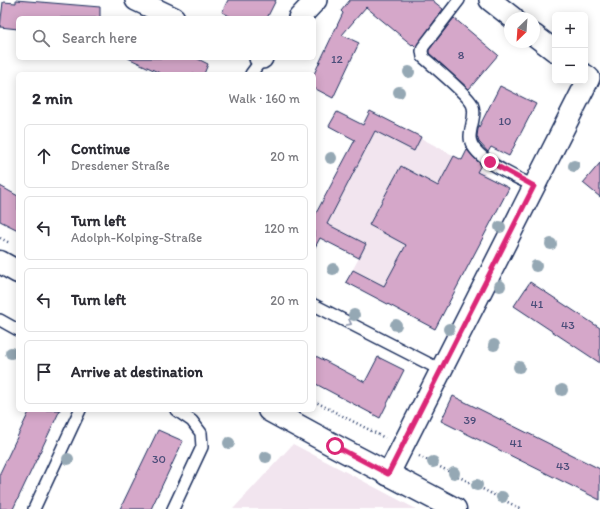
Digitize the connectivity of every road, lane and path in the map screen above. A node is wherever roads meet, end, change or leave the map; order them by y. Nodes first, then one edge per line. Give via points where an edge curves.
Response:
1 (136, 0) edge
2 (316, 0) edge
3 (459, 0) edge
4 (490, 0) edge
5 (505, 12) edge
6 (170, 16) edge
7 (301, 16) edge
8 (540, 40) edge
9 (552, 49) edge
10 (586, 84) edge
11 (534, 186) junction
12 (0, 262) edge
13 (16, 271) edge
14 (316, 306) edge
15 (0, 320) edge
16 (16, 329) edge
17 (441, 370) junction
18 (79, 412) edge
19 (179, 412) edge
20 (273, 412) edge
21 (388, 474) junction
22 (34, 509) edge
23 (173, 509) edge
24 (455, 509) edge

1 - 6 street
2 - 7 street
3 - 11 lane via 423,46 423,57 471,102 474,114 470,138 474,149 490,162
4 - 5 street
8 - 9 street
10 - 11 street
11 - 17 street
12 - 13 main road
14 -> 17 lane
15 - 16 lane
17 - 21 street
18 - 22 lane
19 - 23 lane via 192,421 201,433 202,447
20 - 21 main road
21 - 24 main road

